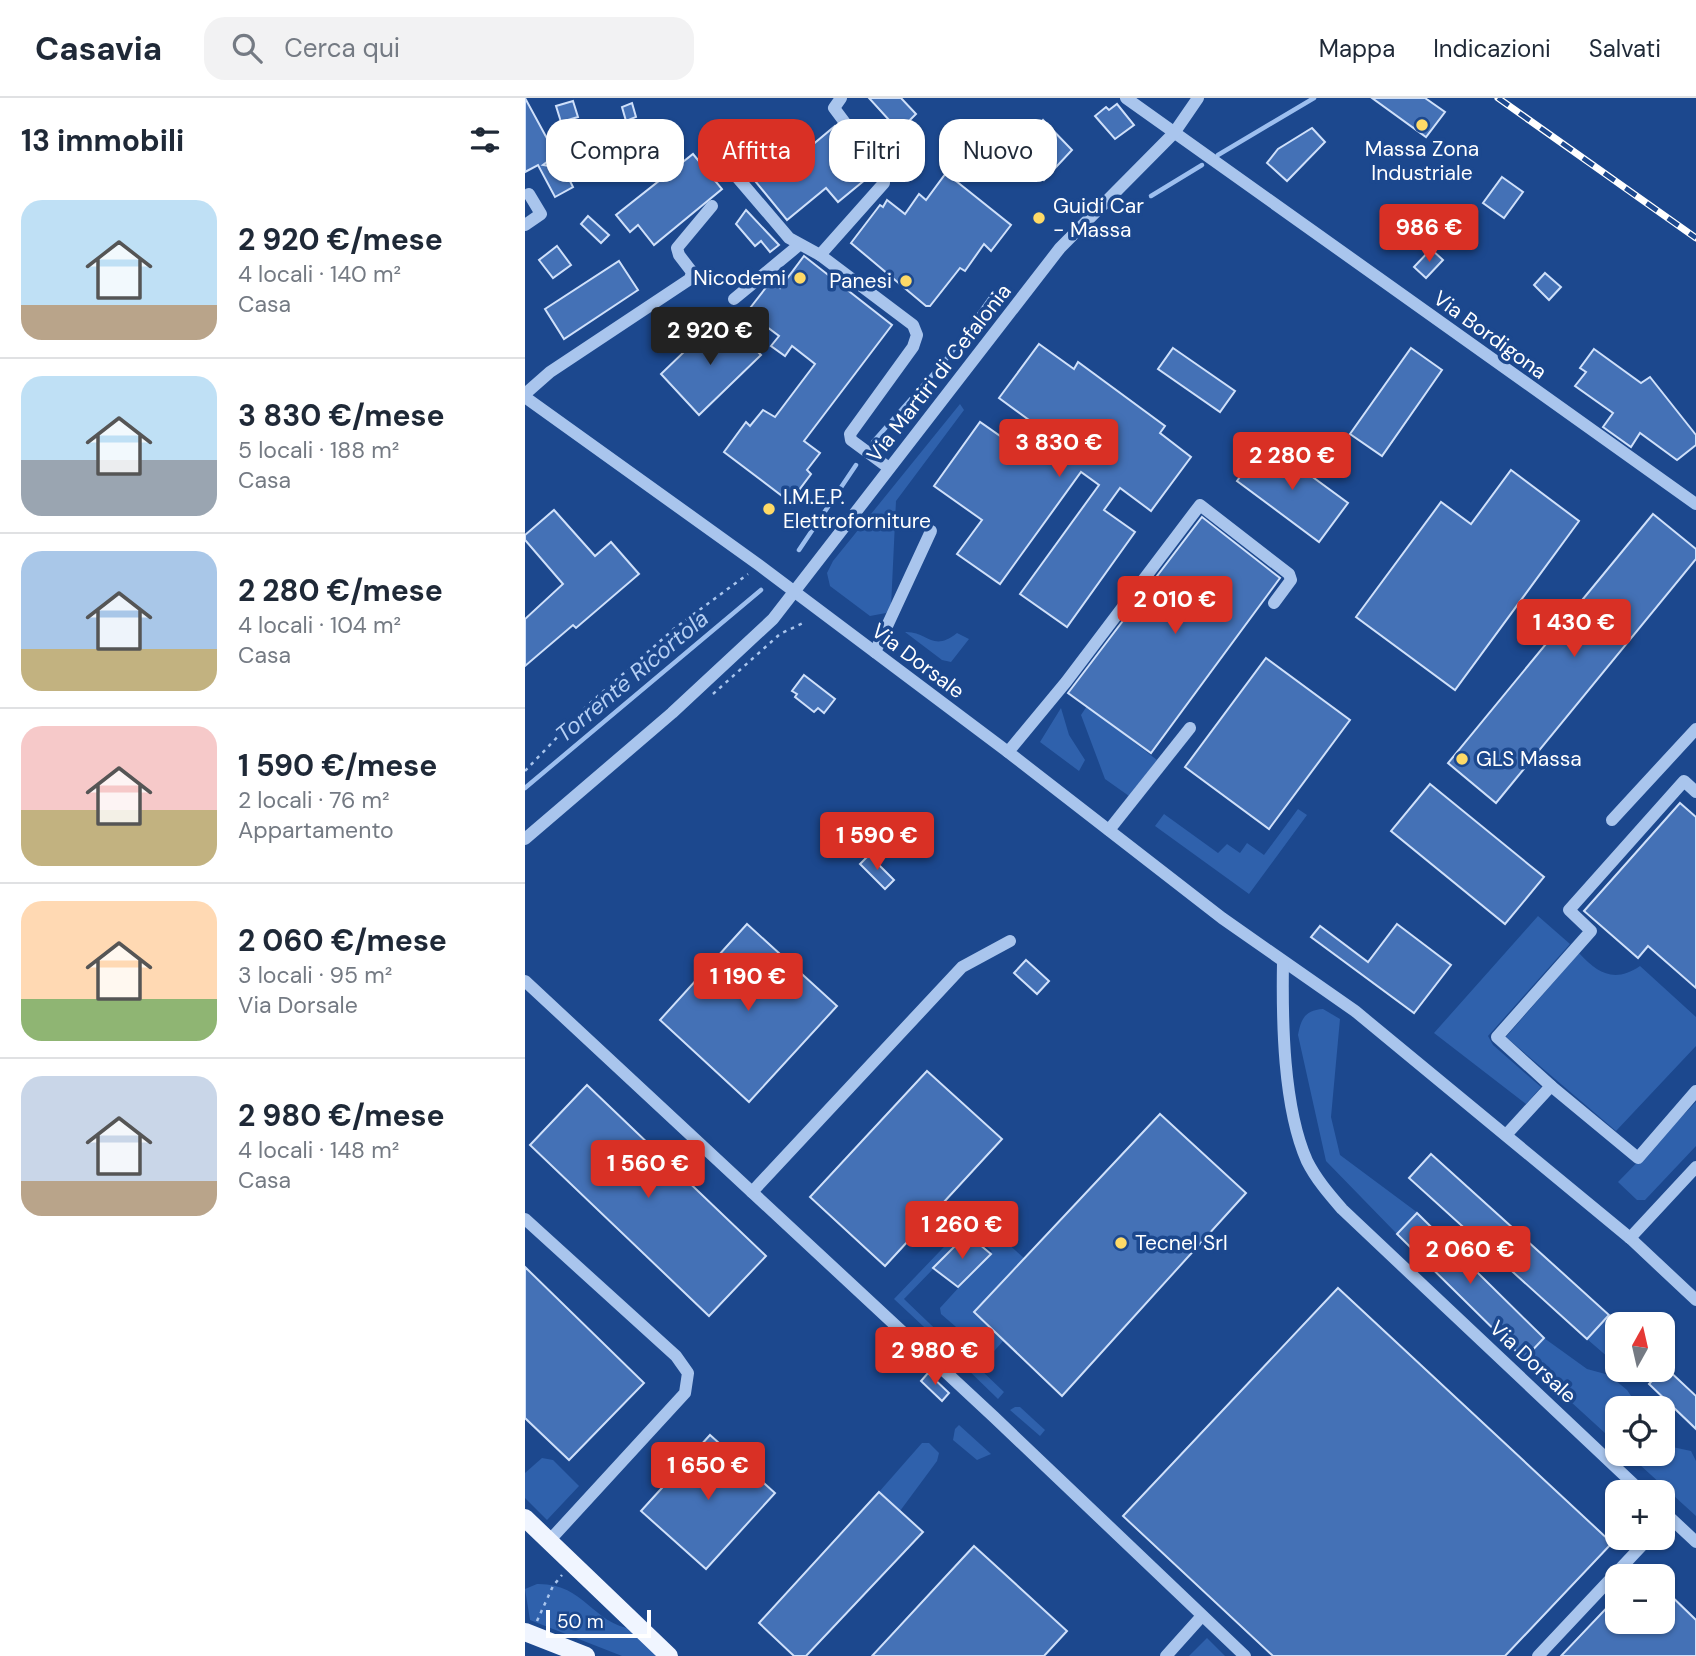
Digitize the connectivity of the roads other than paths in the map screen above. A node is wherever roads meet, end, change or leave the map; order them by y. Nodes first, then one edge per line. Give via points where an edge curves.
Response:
1 (841, 98) edge
2 (1126, 98) edge
3 (1198, 98) edge
4 (1174, 133) junction
5 (741, 182) edge
6 (529, 194) dead end
7 (712, 206) dead end
8 (525, 225) edge
9 (799, 245) junction
10 (820, 255) junction
11 (734, 299) dead end
12 (525, 396) edge
13 (889, 468) junction
14 (1696, 504) edge
15 (931, 531) dead end
16 (794, 592) junction
17 (1274, 603) dead end
18 (875, 652) junction
19 (1190, 728) dead end
20 (1696, 729) edge
21 (1008, 752) junction
22 (1696, 792) edge
23 (1612, 820) dead end
24 (1109, 830) junction
25 (525, 839) edge
26 (1010, 941) dead end
27 (1283, 962) junction
28 (525, 981) edge
29 (1551, 1086) junction
30 (1696, 1091) edge
31 (1506, 1135) junction
32 (1696, 1167) edge
33 (751, 1192) junction
34 (525, 1219) edge
35 (1630, 1238) junction
36 (1696, 1300) edge
37 (1629, 1480) edge
38 (525, 1518) edge
39 (1675, 1525) edge
40 (549, 1541) junction
41 (1696, 1542) edge
42 (1638, 1550) edge
43 (1201, 1617) junction
44 (525, 1632) edge
45 (586, 1656) edge
46 (669, 1656) edge
47 (1166, 1656) edge
48 (1245, 1656) edge
49 (1538, 1656) edge

1 - 10 street via 834,108 884,175 884,183
2 - 4 street, Via Bordigona
3 - 4 street, Via Martiri di Cefalonia
4 - 13 street, Via Martiri di Cefalonia via 1060,248
4 - 14 street, Via Bordigona
5 - 9 street
6 - 8 street via 541,214
7 - 12 street via 677,248 692,272 690,279 550,372
9 - 10 street
9 - 11 street
10 - 13 street via 913,325 917,335 850,434 851,440
12 - 16 street, Via Dorsale
13 - 16 street, Via Martiri di Cefalonia
15 - 18 street
16 - 18 street, Via Dorsale
16 - 25 street, Via Martiri di Cefalonia via 773,619 712,677
17 - 21 street via 1291,580 1289,574 1200,505
18 - 21 street, Via Dorsale
19 - 24 street
20 - 23 street
21 - 24 street, Via Dorsale
22 - 29 street via 1684,781 1569,910 1591,932 1497,1037
24 - 27 street, Via Dorsale
26 - 33 street via 962,967
27 - 31 street, Via Dorsale via 1355,1011
27 - 37 street, Via Dorsale via 1282,1024 1292,1102 1302,1146 1316,1176 1342,1209
28 - 33 street
29 - 30 street via 1638,1158
29 - 31 street
31 - 35 street, Via Dorsale
32 - 35 street
33 - 43 street
34 - 40 street via 688,1373 685,1393
35 - 36 street, Via Dorsale
38 - 40 main road
39 - 41 street
40 - 46 main road
42 - 49 street
43 - 47 street
43 - 48 street
44 - 45 main road

